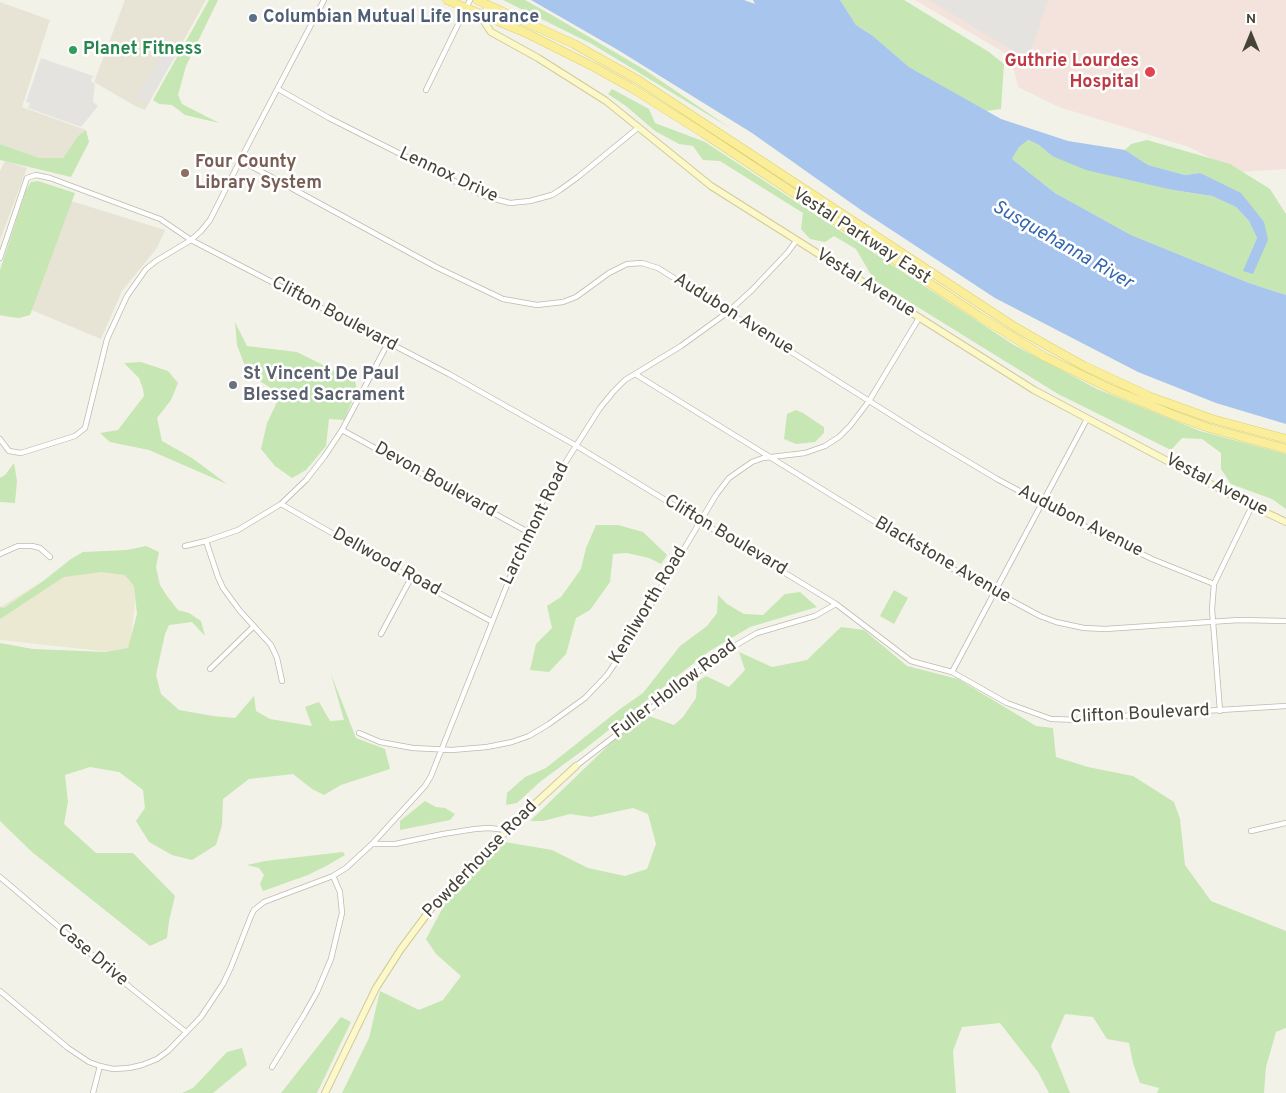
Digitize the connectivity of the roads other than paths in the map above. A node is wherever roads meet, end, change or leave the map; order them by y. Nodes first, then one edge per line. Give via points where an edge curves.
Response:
1 (324, 0) edge
2 (447, 0) edge
3 (477, 0) edge
4 (468, 4) edge
5 (488, 4) junction
6 (484, 14) junction
7 (278, 89) junction
8 (426, 90) dead end
9 (639, 127) junction
10 (240, 160) junction
11 (190, 240) junction
12 (796, 241) junction
13 (0, 258) edge
14 (728, 312) junction
15 (919, 318) junction
16 (388, 344) junction
17 (635, 374) junction
18 (869, 401) junction
19 (1087, 419) junction
20 (342, 430) junction
21 (0, 438) edge
22 (1286, 439) edge
23 (575, 445) junction
24 (1286, 449) edge
25 (771, 457) junction
26 (281, 504) junction
27 (1042, 504) junction
28 (1252, 506) junction
29 (700, 521) junction
30 (1286, 522) edge
31 (528, 532) junction
32 (206, 541) junction
33 (185, 546) dead end
34 (0, 554) edge
35 (50, 557) dead end
36 (411, 578) junction
37 (1214, 584) junction
38 (995, 591) junction
39 (836, 604) junction
40 (491, 621) junction
41 (1286, 621) edge
42 (1214, 622) junction
43 (254, 626) junction
44 (381, 634) dead end
45 (210, 669) dead end
46 (952, 672) junction
47 (282, 681) dead end
48 (1286, 706) edge
49 (1220, 711) junction
50 (359, 733) dead end
51 (442, 750) junction
52 (576, 766) joint
53 (1286, 824) edge
54 (507, 830) junction
55 (1252, 830) dead end
56 (372, 844) junction
57 (0, 876) edge
58 (333, 876) junction
59 (0, 991) edge
60 (186, 1032) junction
61 (100, 1066) junction
62 (272, 1066) dead end
63 (93, 1093) edge
64 (324, 1093) edge

1 - 7 street
2 - 4 main road, Vestal Parkway East
3 - 5 main road, Vestal Parkway East
4 - 6 main road, Vestal Parkway East
4 - 8 street
5 - 6 street
5 - 22 main road, Vestal Parkway East via 574,44 638,80 1015,326 1084,366 1159,400 1212,419
6 - 9 street, Vestal Avenue via 484,23 496,35 589,89
6 - 24 main road, Vestal Parkway East via 594,67 654,102 1045,357 1159,410 1209,428
7 - 9 street, Lennox Drive via 478,194 510,203 552,195
7 - 10 street
9 - 12 street, Vestal Avenue via 711,186
10 - 11 street via 217,209
10 - 14 street, Audubon Avenue via 436,267 503,298 537,305 563,302 576,297 620,267 635,263 658,268
11 - 13 street, Clifton Boulevard via 147,213 36,174 27,178
11 - 16 street, Clifton Boulevard
11 - 21 street via 146,269 127,296 107,339 87,422 81,433 20,453 8,451
12 - 14 street, Larchmont Road
12 - 15 street, Vestal Avenue
14 - 17 street, Larchmont Road
14 - 18 street, Audubon Avenue
15 - 18 street, Kenilworth Road
15 - 19 street, Vestal Avenue
16 - 20 street
16 - 23 street, Clifton Boulevard via 449,374
17 - 23 street, Larchmont Road via 607,398
17 - 25 street, Blackstone Avenue
18 - 25 street, Kenilworth Road via 834,441 805,453
18 - 27 street, Audubon Avenue
19 - 27 street
19 - 28 street, Vestal Avenue
20 - 26 street via 306,480
20 - 31 street, Devon Boulevard
23 - 29 street, Clifton Boulevard
23 - 31 street, Larchmont Road
25 - 29 street, Kenilworth Road via 752,462 734,473
25 - 38 street, Blackstone Avenue via 942,563
26 - 32 street via 238,530
26 - 36 street, Dellwood Road
27 - 37 street, Audubon Avenue via 1152,559
27 - 38 street
28 - 30 street, Vestal Avenue
28 - 37 street
29 - 39 street, Clifton Boulevard
29 - 51 street, Kenilworth Road via 624,650 607,675 585,698 529,736 487,747
31 - 40 street, Larchmont Road
32 - 33 street
32 - 43 street via 223,588
34 - 35 street via 18,546 32,546
36 - 40 street, Dellwood Road
36 - 44 street
37 - 42 street
38 - 42 street, Blackstone Avenue via 1040,616 1084,628
38 - 46 street
39 - 46 street, Clifton Boulevard via 911,662
39 - 52 street, Fuller Hollow Road via 815,616 740,641
40 - 51 street, Larchmont Road
41 - 42 street, Blackstone Avenue
42 - 49 street
43 - 45 street
43 - 47 street via 271,644
46 - 49 street, Clifton Boulevard via 1008,703 1051,719
48 - 49 street, Clifton Boulevard
50 - 51 street, Kenilworth Road via 387,744
51 - 56 street, Larchmont Road via 425,786
52 - 54 street, Powderhouse Road
53 - 55 street
54 - 56 street via 482,829 395,844
54 - 64 street, Powderhouse Road via 439,899 401,949 368,1002
56 - 58 street, Larchmont Road
57 - 60 street, Case Drive
58 - 60 street, Larchmont Road via 271,899 254,910 223,984 201,1017
58 - 62 street via 340,892 342,914 331,959 309,1008
59 - 61 street via 68,1048
60 - 61 street, Larchmont Road via 157,1059 142,1065
61 - 63 street

